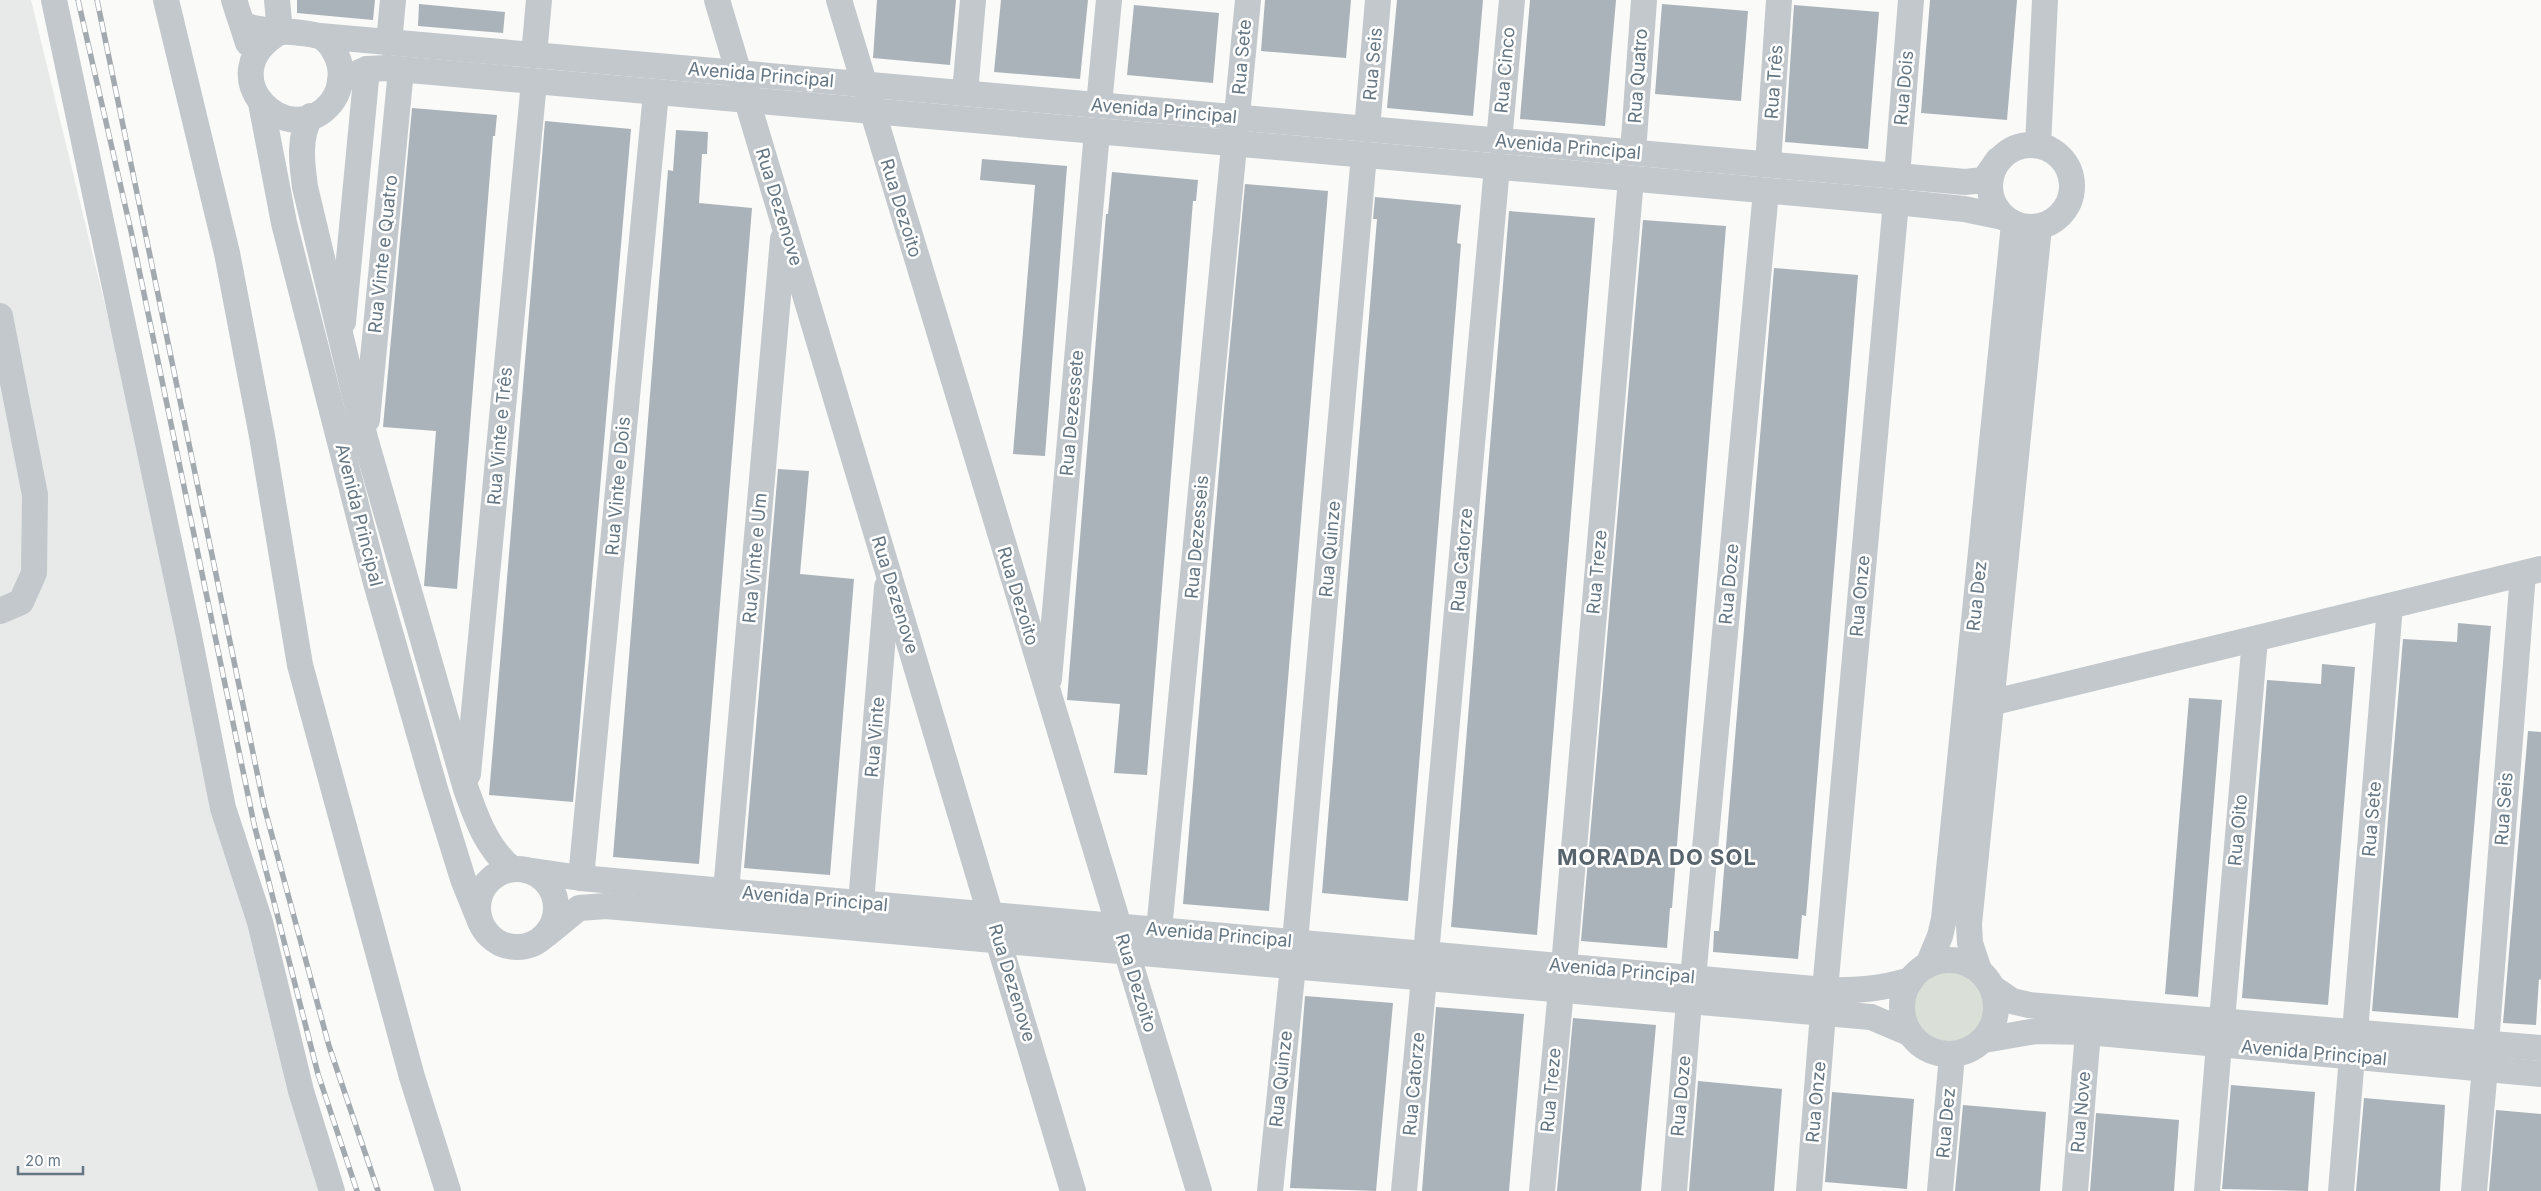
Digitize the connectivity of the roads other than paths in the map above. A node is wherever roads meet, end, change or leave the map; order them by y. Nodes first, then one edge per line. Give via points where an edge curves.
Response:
1 (54, 0) edge
2 (166, 0) edge
3 (234, 0) edge
4 (277, 0) edge
5 (393, 0) edge
6 (539, 0) edge
7 (717, 0) edge
8 (839, 0) edge
9 (851, 0) edge
10 (973, 0) edge
11 (1109, 0) edge
12 (1248, 0) edge
13 (1378, 0) edge
14 (1512, 0) edge
15 (1644, 0) edge
16 (1779, 0) edge
17 (1911, 0) edge
18 (2045, 0) edge
19 (243, 25) junction
20 (848, 31) junction
21 (280, 32) junction
22 (320, 36) junction
23 (389, 43) junction
24 (534, 55) junction
25 (253, 60) junction
26 (366, 69) junction
27 (401, 70) junction
28 (739, 74) junction
29 (340, 81) junction
30 (534, 82) junction
31 (864, 84) junction
32 (656, 93) junction
33 (965, 94) junction
34 (748, 101) junction
35 (261, 103) junction
36 (1099, 105) junction
37 (872, 112) junction
38 (311, 116) junction
39 (1236, 117) junction
40 (1367, 129) junction
41 (1096, 132) junction
42 (1499, 141) junction
43 (1234, 144) junction
44 (2038, 145) junction
45 (1633, 152) junction
46 (1364, 155) junction
47 (1998, 160) junction
48 (1768, 164) junction
49 (1497, 167) junction
50 (1897, 176) junction
51 (1631, 179) junction
52 (1766, 191) junction
53 (1896, 202) junction
54 (2019, 223) junction
55 (784, 224) junction
56 (0, 316) edge
57 (341, 346) junction
58 (366, 438) junction
59 (888, 571) junction
60 (2532, 572) edge
61 (2390, 606) junction
62 (0, 611) edge
63 (2255, 639) junction
64 (1048, 694) junction
65 (1990, 703) junction
66 (466, 789) junction
67 (519, 870) junction
68 (581, 878) junction
69 (726, 891) junction
70 (862, 903) junction
71 (991, 915) junction
72 (480, 921) junction
73 (1119, 926) junction
74 (1159, 930) junction
75 (546, 935) junction
76 (999, 940) junction
77 (1127, 952) junction
78 (1294, 954) junction
79 (1425, 966) junction
80 (1919, 972) junction
81 (1562, 978) junction
82 (1986, 979) junction
83 (1691, 989) junction
84 (1824, 1001) junction
85 (2088, 1032) junction
86 (2220, 1032) junction
87 (1909, 1033) junction
88 (1984, 1040) junction
89 (2353, 1044) junction
90 (2541, 1048) edge
91 (1952, 1054) junction
92 (2485, 1056) junction
93 (2541, 1074) edge
94 (332, 1191) edge
95 (448, 1191) edge
96 (1073, 1191) edge
97 (1199, 1191) edge
98 (1270, 1191) edge
99 (1404, 1191) edge
100 (1542, 1191) edge
101 (1674, 1191) edge
102 (1809, 1191) edge
103 (1940, 1191) edge
104 (2075, 1191) edge
105 (2207, 1191) edge
106 (2341, 1191) edge
107 (2474, 1191) edge

1 - 94 street via 223,808 260,922 301,1091
2 - 95 street via 227,253 262,436 300,665 412,1077
3 - 19 street
4 - 21 street
5 - 23 street
6 - 24 street
7 - 28 street, Rua Dezenove
8 - 20 street, Rua Dezoito
9 - 20 street
10 - 33 street
11 - 36 street
12 - 39 street, Rua Sete
13 - 40 street, Rua Seis
14 - 42 street, Rua Cinco
15 - 45 street, Rua Quatro
16 - 48 street, Rua Três
17 - 50 street, Rua Dois
18 - 44 street
19 - 21 street, Avenida Principal
19 - 25 street, Avenida Principal
20 - 31 street, Rua Dezoito
21 - 22 street, Avenida Principal
21 - 25 street via 258,49
22 - 23 street, Avenida Principal
22 - 29 street via 337,56
23 - 24 street, Avenida Principal
24 - 28 street, Avenida Principal
25 - 35 street, Avenida Principal via 250,78
26 - 27 street, Avenida Principal
26 - 29 street, Avenida Principal
26 - 57 street
27 - 30 street, Avenida Principal
27 - 58 street, Rua Vinte e Quatro
28 - 31 street, Avenida Principal
28 - 34 street, Rua Dezenove
29 - 38 street via 331,103
30 - 32 street, Avenida Principal
30 - 66 street, Rua Vinte e Três
31 - 33 street, Avenida Principal
31 - 37 street, Rua Dezoito
32 - 34 street, Avenida Principal
32 - 68 street, Rua Vinte e Dois
33 - 36 street, Avenida Principal
34 - 37 street, Avenida Principal
34 - 55 street, Rua Dezenove
35 - 38 street via 269,111 288,118
35 - 72 street, Avenida Principal via 284,223 376,584 435,789 463,879
36 - 39 street, Avenida Principal
37 - 41 street, Avenida Principal
37 - 64 street, Rua Dezoito
38 - 57 street, Avenida Principal via 305,126 302,165
39 - 40 street, Avenida Principal
39 - 43 street, Rua Sete
40 - 42 street, Avenida Principal
41 - 43 street, Avenida Principal
41 - 64 street, Rua Dezessete
42 - 45 street, Avenida Principal
43 - 46 street, Avenida Principal
43 - 74 street, Rua Dezesseis
44 - 47 street, Avenida Principal via 2016,147
44 - 54 street via 2063,159 2073,186 2071,200 2053,222
45 - 48 street, Avenida Principal
46 - 49 street, Avenida Principal
46 - 78 street, Rua Quinze
47 - 50 street, Avenida Principal via 1984,180
47 - 54 street via 1989,183 1990,196 1995,207
48 - 50 street, Avenida Principal
49 - 51 street, Avenida Principal
49 - 79 street, Rua Catorze
51 - 52 street, Avenida Principal
51 - 81 street, Rua Treze
52 - 53 street, Avenida Principal
52 - 83 street, Rua Doze
53 - 54 street, Avenida Principal via 1964,209
53 - 84 street, Rua Onze
54 - 65 street
54 - 80 street, Rua Dez via 1944,919 1940,936
55 - 59 street, Rua Dezenove
55 - 69 street, Rua Vinte e Um
56 - 62 street via 35,495 34,573 21,602
57 - 58 street, Avenida Principal
58 - 66 street, Avenida Principal
59 - 70 street, Rua Vinte
59 - 71 street, Rua Dezenove
60 - 61 street
60 - 92 street, Rua Seis
61 - 63 street
61 - 89 street, Rua Sete
63 - 65 street
63 - 86 street, Rua Oito
64 - 73 street, Rua Dezoito
65 - 82 street via 1969,924 1970,943
66 - 67 street, Avenida Principal via 486,838 503,861
67 - 68 street, Avenida Principal
67 - 72 street via 491,878 483,887 477,910
67 - 75 street, Avenida Principal via 538,876 554,897 556,910
68 - 69 street, Avenida Principal
69 - 70 street, Avenida Principal
70 - 71 street, Avenida Principal
71 - 73 street, Avenida Principal
71 - 76 street, Rua Dezenove
72 - 75 street, Avenida Principal via 493,940 515,947 536,942
73 - 74 street, Avenida Principal
73 - 77 street, Rua Dezoito
74 - 78 street, Avenida Principal
75 - 76 street, Avenida Principal via 579,908 606,906
76 - 77 street, Avenida Principal
76 - 96 street, Rua Dezenove
77 - 78 street, Avenida Principal
77 - 97 street, Rua Dezoito
78 - 79 street, Avenida Principal
78 - 98 street, Rua Quinze
79 - 81 street, Avenida Principal
79 - 99 street, Rua Catorze
80 - 82 street, Avenida Principal via 1941,961 1954,960
80 - 84 street, Avenida Principal via 1887,987
80 - 87 street via 1904,992 1903,1020
81 - 83 street, Avenida Principal
81 - 100 street, Rua Treze
82 - 86 street, Avenida Principal via 2012,1001
82 - 88 street via 1996,1015
83 - 84 street, Avenida Principal
83 - 101 street, Rua Doze
84 - 87 street, Avenida Principal
84 - 102 street, Rua Onze
85 - 86 street, Avenida Principal
85 - 88 street, Avenida Principal via 2036,1031
85 - 104 street, Rua Nove
86 - 89 street, Avenida Principal
86 - 105 street, Rua Oito
87 - 91 street, Avenida Principal via 1933,1052
88 - 91 street, Avenida Principal via 1974,1048
89 - 92 street, Avenida Principal
89 - 106 street, Rua Sete
90 - 92 street, Avenida Principal
91 - 103 street, Rua Dez
92 - 93 street, Avenida Principal
92 - 107 street, Rua Seis

